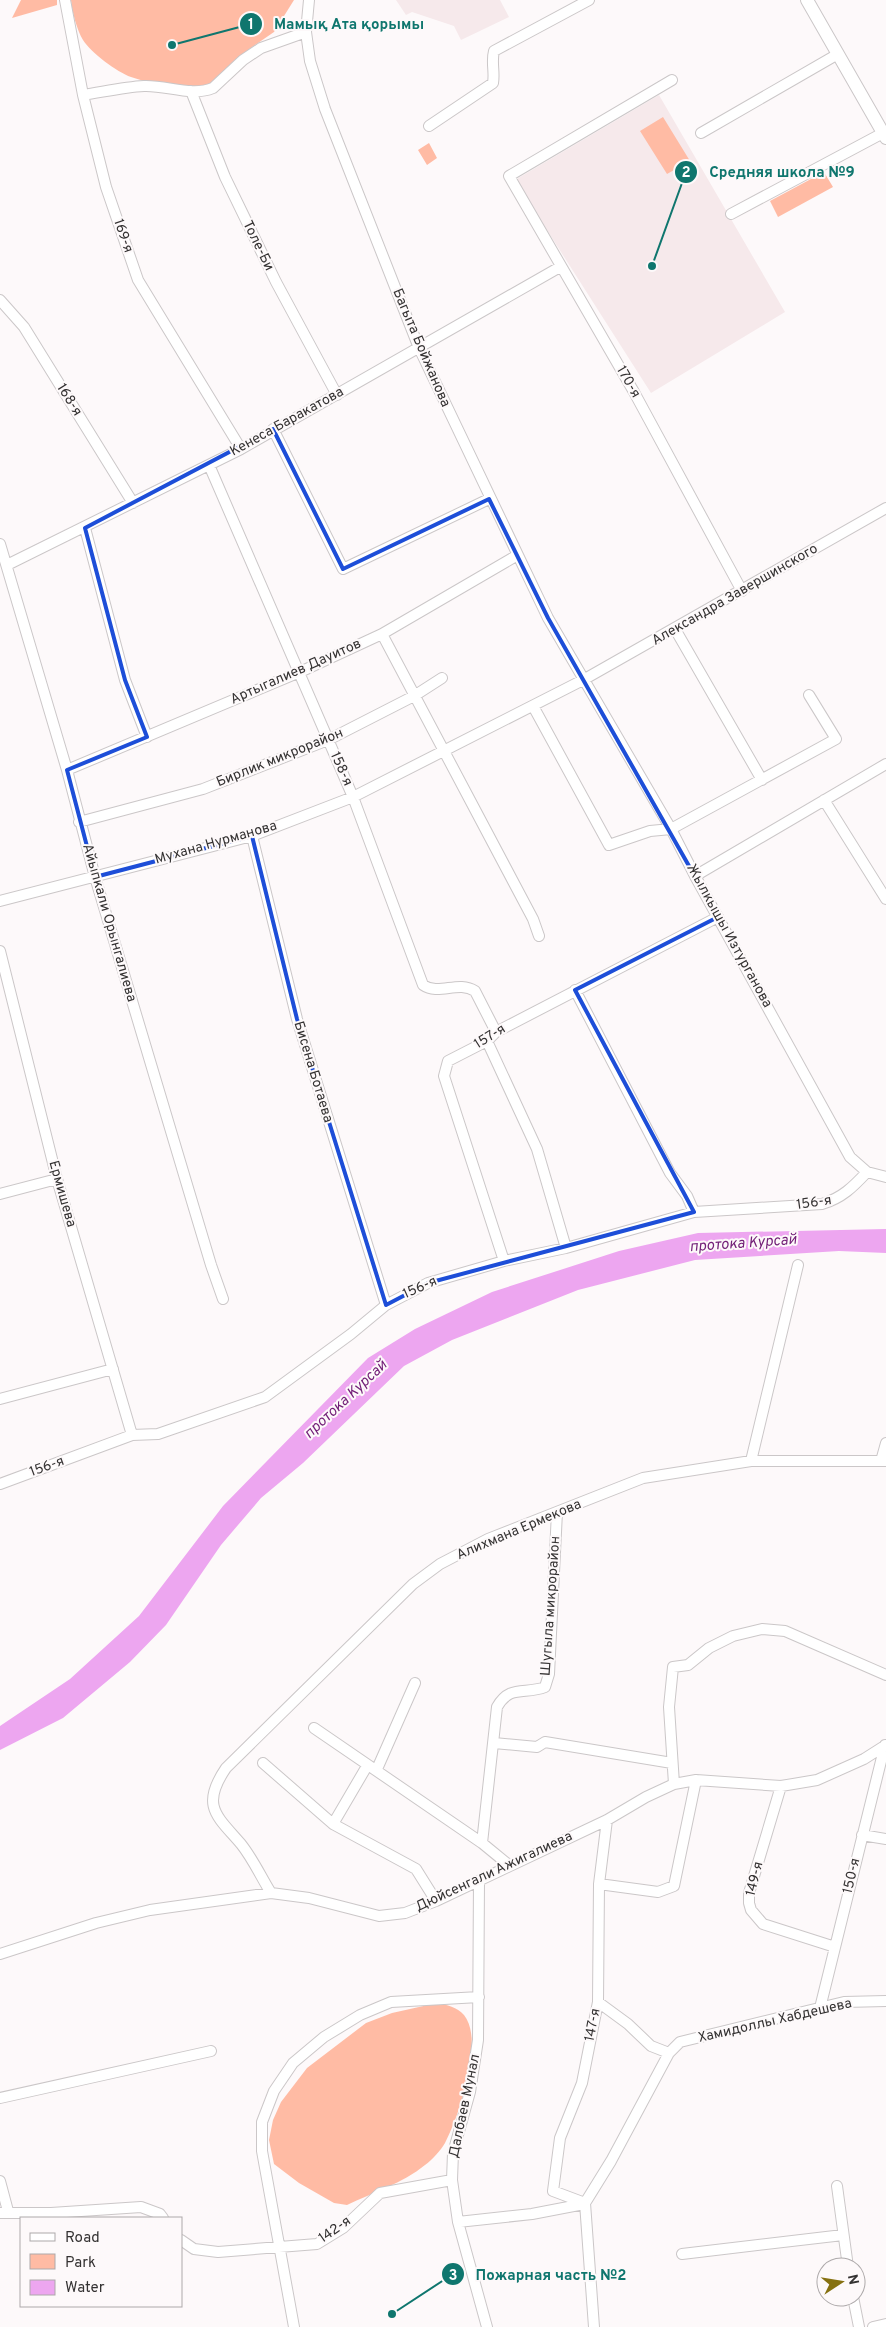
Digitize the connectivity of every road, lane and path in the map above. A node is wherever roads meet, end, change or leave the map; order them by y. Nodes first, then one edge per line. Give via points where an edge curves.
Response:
1 (65, 0) edge
2 (310, 0) edge
3 (590, 0) edge
4 (812, 1) edge
5 (306, 32) junction
6 (838, 54) junction
7 (672, 80) dead end
8 (191, 91) junction
9 (83, 95) junction
10 (430, 126) dead end
11 (701, 133) dead end
12 (884, 136) edge
13 (731, 214) dead end
14 (560, 267) junction
15 (0, 300) edge
16 (419, 348) junction
17 (337, 395) junction
18 (273, 429) junction
19 (241, 449) junction
20 (209, 465) junction
21 (489, 499) junction
22 (133, 503) junction
23 (886, 508) edge
24 (85, 528) junction
25 (0, 544) edge
26 (516, 556) junction
27 (7, 565) junction
28 (742, 591) junction
29 (675, 629) junction
30 (382, 634) junction
31 (300, 672) junction
32 (442, 678) dead end
33 (583, 680) junction
34 (809, 695) dead end
35 (414, 696) junction
36 (533, 706) junction
37 (147, 736) junction
38 (328, 740) junction
39 (444, 752) junction
40 (886, 764) edge
41 (67, 770) junction
42 (762, 780) junction
43 (353, 797) junction
44 (824, 800) junction
45 (80, 822) junction
46 (671, 829) junction
47 (252, 836) junction
48 (695, 876) junction
49 (95, 877) junction
50 (886, 899) edge
51 (0, 901) edge
52 (718, 917) junction
53 (539, 936) dead end
54 (0, 951) edge
55 (575, 990) junction
56 (496, 1032) junction
57 (488, 1041) junction
58 (867, 1172) junction
59 (886, 1177) edge
60 (57, 1179) junction
61 (0, 1194) edge
62 (694, 1212) junction
63 (566, 1248) junction
64 (504, 1260) junction
65 (798, 1265) dead end
66 (224, 1299) dead end
67 (386, 1305) junction
68 (113, 1369) junction
69 (0, 1388) edge
70 (2, 1399) edge
71 (132, 1435) junction
72 (886, 1443) edge
73 (751, 1461) junction
74 (884, 1461) edge
75 (0, 1484) edge
76 (557, 1512) junction
77 (886, 1676) edge
78 (415, 1683) dead end
79 (314, 1728) dead end
80 (494, 1742) junction
81 (886, 1745) edge
82 (263, 1763) dead end
83 (672, 1763) junction
84 (372, 1768) junction
85 (696, 1780) junction
86 (674, 1784) junction
87 (780, 1786) junction
88 (607, 1820) junction
89 (332, 1824) junction
90 (862, 1836) junction
91 (886, 1839) edge
92 (482, 1844) junction
93 (510, 1866) junction
94 (479, 1881) junction
95 (599, 1884) junction
96 (271, 1893) junction
97 (436, 1901) junction
98 (835, 1947) junction
99 (0, 1954) edge
100 (479, 1997) junction
101 (886, 2001) edge
102 (598, 2002) junction
103 (820, 2008) junction
104 (211, 2051) dead end
105 (669, 2053) junction
106 (0, 2098) edge
107 (452, 2180) junction
108 (0, 2181) edge
109 (837, 2186) dead end
110 (585, 2203) junction
111 (4, 2212) edge
112 (162, 2217) edge
113 (458, 2222) junction
114 (843, 2235) junction
115 (182, 2241) edge
116 (280, 2248) junction
117 (682, 2254) dead end
118 (846, 2257) edge
119 (856, 2307) edge
120 (886, 2324) edge
121 (294, 2327) edge
122 (487, 2327) edge
123 (594, 2327) edge
124 (859, 2327) edge
125 (873, 2327) edge

1 - 9 street, 169-я
2 - 5 street, Багыта Бойжанова
3 - 10 street via 494,52 493,83
4 - 6 street
5 - 8 street via 261,48 213,88
5 - 16 street, Багыта Бойжанова via 310,61 325,109
6 - 11 street
6 - 12 street
7 - 14 street, 170-я via 509,176
8 - 9 street via 145,86
8 - 17 street, Толе-Би via 225,177 276,282
9 - 19 street, 169-я via 106,187 138,280
12 - 13 street
14 - 16 street, Кенеса Баракатова
14 - 28 street, 170-я via 634,392
15 - 22 street, 168-я via 24,327
16 - 17 street, Кенеса Баракатова
16 - 21 street, Багыта Бойжанова
17 - 18 street, Кенеса Баракатова
18 - 19 street, Кенеса Баракатова
18 - 21 street via 343,569
19 - 20 street, Кенеса Баракатова
20 - 22 street, Кенеса Баракатова
20 - 31 street, 158-я
21 - 26 street, Багыта Бойжанова
22 - 24 street, Кенеса Баракатова
23 - 28 street, Александра Завершинского
24 - 27 street, Кенеса Баракатова
24 - 37 street via 125,680
25 - 27 street, Айыпкали Орынгалиева
26 - 30 street, Артыгалиев Дауитов
26 - 33 street, Багыта Бойжанова
27 - 41 street, Айыпкали Орынгалиева
28 - 29 street, Александра Завершинского
29 - 33 street, Александра Завершинского
29 - 42 street
30 - 31 street, Артыгалиев Дауитов
30 - 35 street
31 - 37 street, Артыгалиев Дауитов
31 - 38 street, 158-я
32 - 35 street, Бирлик микрорайон
33 - 36 street, Мухана Нурманова
33 - 46 street, Жылкышы Изтурганова
34 - 42 street via 836,739
35 - 38 street, Бирлик микрорайон
35 - 39 street
36 - 39 street, Мухана Нурманова
36 - 46 street via 609,845 650,831
37 - 41 street, Артыгалиев Дауитов
38 - 43 street, 158-я
38 - 45 street, Бирлик микрорайон via 203,789
39 - 43 street, Мухана Нурманова
39 - 53 street
40 - 44 street
41 - 45 street, Айыпкали Орынгалиева
42 - 46 street
43 - 47 street, Мухана Нурманова
43 - 56 street, 158-я via 423,985 432,990 469,987 475,991
44 - 48 street
44 - 50 street
45 - 49 street, Айыпкали Орынгалиева
46 - 48 street, Жылкышы Изтурганова
47 - 49 street, Мухана Нурманова
47 - 67 street, Бисена Ботаева via 297,1019
48 - 52 street, Жылкышы Изтурганова
49 - 51 street, Мухана Нурманова
49 - 66 street, Айыпкали Орынгалиева
52 - 55 street, 157-я
52 - 58 street, Жылкышы Изтурганова via 850,1157
54 - 60 street, Ермишева
55 - 56 street, 157-я
55 - 62 street via 670,1173
56 - 57 street, 157-я
57 - 63 street via 537,1150
57 - 64 street, 157-я via 448,1061 444,1076
58 - 59 street, Жылкышы Изтурганова
58 - 62 street, 156-я via 846,1194 822,1204
60 - 61 street
60 - 68 street, Ермишева
62 - 63 street, 156-я
63 - 64 street, 156-я
64 - 67 street, 156-я via 428,1283
65 - 73 street
67 - 71 street, 156-я via 265,1396 158,1434
68 - 70 street
68 - 71 street, Ермишева
69 - 70 street
71 - 75 street, 156-я
72 - 74 street
73 - 74 street, Алихмана Ермекова
73 - 76 street, Алихмана Ермекова via 643,1478
76 - 80 street, Шугыла микрорайон via 549,1674 545,1687 510,1692 502,1699 497,1707
76 - 96 street, Алихмана Ермекова via 467,1550 440,1564 413,1584 226,1768 218,1780 212,1800 217,1816 240,1844
77 - 83 street via 785,1631 762,1629 734,1636 709,1648 688,1665 673,1667 669,1707
78 - 84 street
79 - 84 street
80 - 83 street via 537,1747 545,1742
80 - 92 street, Шугыла микрорайон
81 - 87 street, Дюйсенгали Ажигалиева via 864,1759 817,1780
81 - 90 street, 150-я
82 - 89 street
83 - 86 street
84 - 89 street
84 - 92 street
85 - 86 street, Дюйсенгали Ажигалиева
85 - 87 street, Дюйсенгали Ажигалиева
85 - 95 street via 674,1886 658,1892
86 - 88 street, Дюйсенгали Ажигалиева
87 - 98 street, 149-я via 749,1893 751,1910 764,1924
88 - 93 street, Дюйсенгали Ажигалиева
88 - 95 street, 147-я
89 - 97 street via 416,1869
90 - 91 street
90 - 98 street, 150-я
92 - 93 street
93 - 94 street, Дюйсенгали Ажигалиева
94 - 97 street, Дюйсенгали Ажигалиева
94 - 100 street, Далбаев Мунал
95 - 102 street, 147-я
96 - 97 street, Дюйсенгали Ажигалиева via 309,1898 379,1916 404,1913
96 - 99 street, Дюйсенгали Ажигалиева via 150,1910 96,1922
98 - 103 street, 150-я
100 - 107 street, Далбаев Мунал via 478,2040 470,2092 453,2153
100 - 116 street via 391,2002 360,2015 324,2037 293,2062 274,2091 262,2122 262,2151
101 - 103 street, Хамидоллы Хабдешева via 844,2002
102 - 105 street via 651,2046
102 - 110 street, 147-я via 582,2083 560,2138 553,2191
103 - 105 street, Хамидоллы Хабдешева via 680,2042
104 - 106 street
105 - 110 street
107 - 113 street, Далбаев Мунал
107 - 116 street, 142-я via 380,2193 342,2228 317,2244
108 - 111 street
109 - 114 street
110 - 113 street via 532,2214
110 - 123 street
111 - 112 street via 141,2208
113 - 122 street, Далбаев Мунал
114 - 117 street
114 - 118 street
115 - 116 street, 142-я via 194,2249 218,2252
116 - 121 street
119 - 124 street
120 - 125 street

